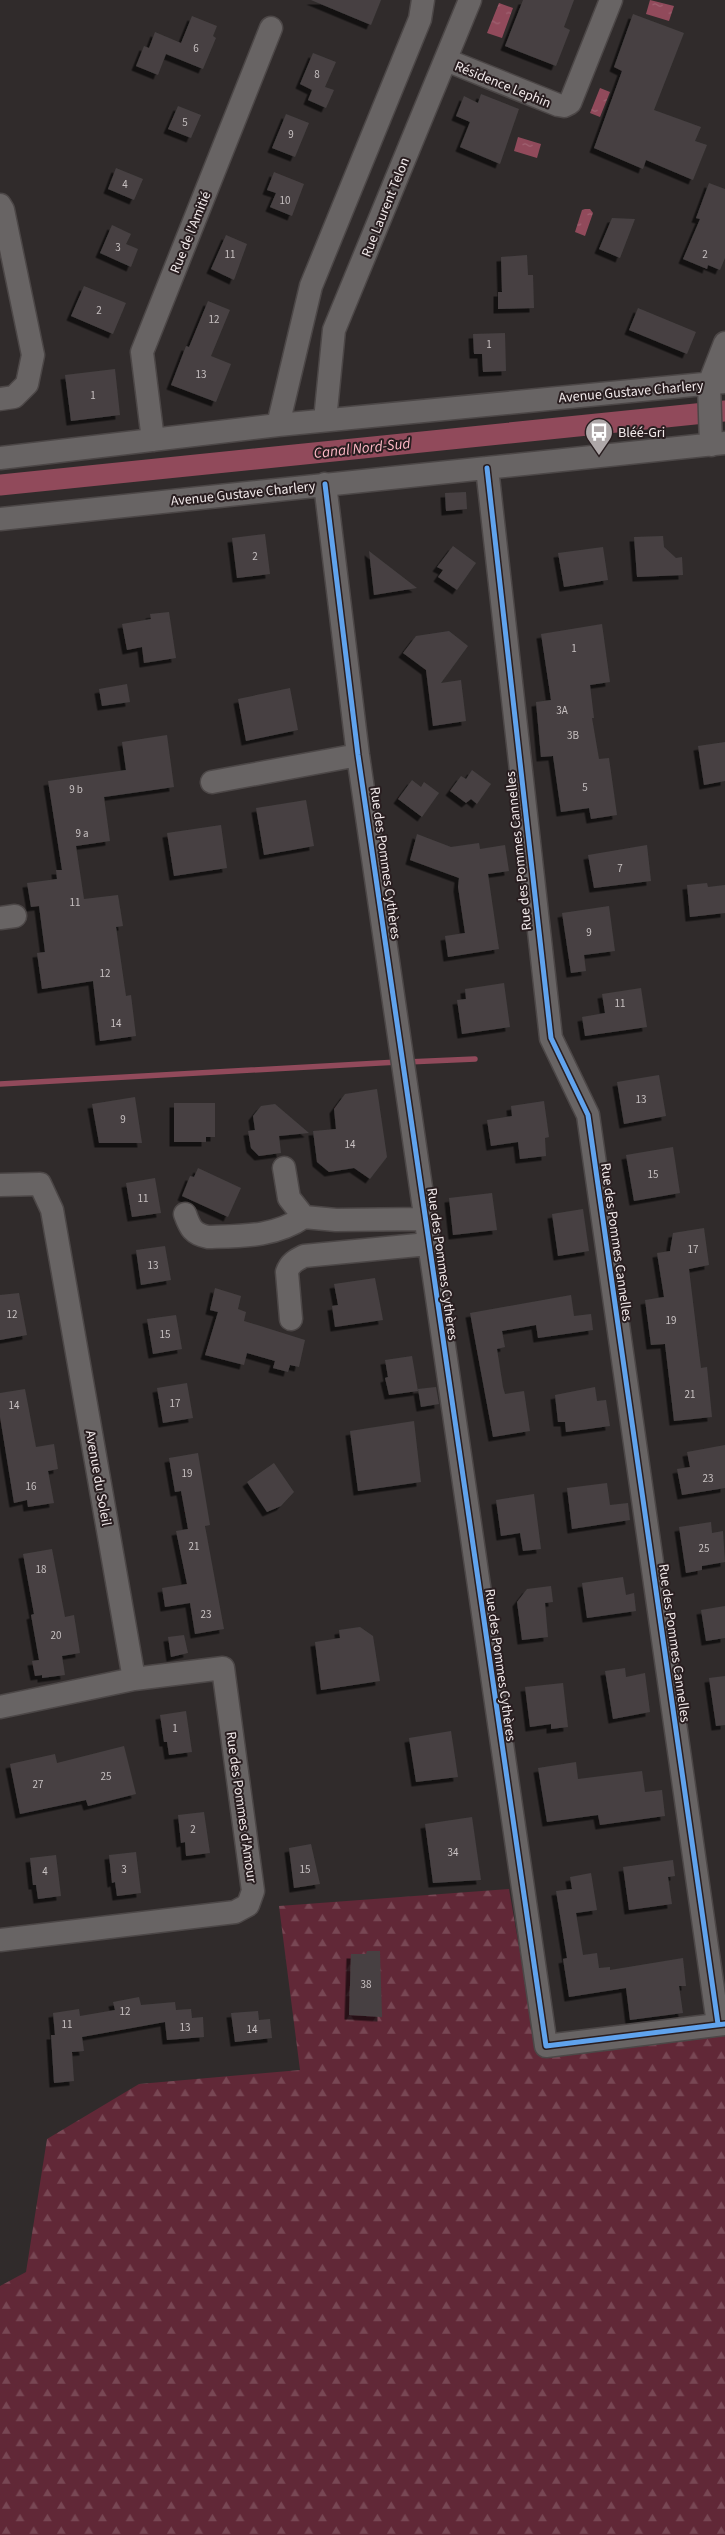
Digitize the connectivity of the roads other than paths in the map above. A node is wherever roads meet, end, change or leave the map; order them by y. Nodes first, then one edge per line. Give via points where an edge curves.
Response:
1 (423, 0) edge
2 (470, 0) edge
3 (611, 0) edge
4 (271, 28) dead end
5 (446, 60) junction
6 (0, 205) edge
7 (725, 343) edge
8 (714, 386) edge
9 (0, 399) edge
10 (325, 420) junction
11 (278, 425) junction
12 (153, 440) junction
13 (716, 441) edge
14 (0, 458) edge
15 (487, 468) junction
16 (325, 484) junction
17 (0, 519) edge
18 (358, 755) junction
19 (212, 782) dead end
20 (284, 1168) dead end
21 (0, 1185) edge
22 (185, 1214) dead end
23 (304, 1217) junction
24 (425, 1219) junction
25 (428, 1244) junction
26 (291, 1319) dead end
27 (134, 1679) junction
28 (0, 1707) edge
29 (0, 1940) edge
30 (721, 2024) edge

1 - 11 street via 420,19 311,286
2 - 5 street, Rue Laurent Telon
3 - 5 street, Résidence Lephin via 570,103 564,106
4 - 12 street, Rue de l'Amitié via 142,352
5 - 10 street, Rue Laurent Telon via 334,330
6 - 9 street via 33,355 27,384 14,397
7 - 8 street
8 - 10 street, Avenue Gustave Charlery
8 - 13 street
10 - 11 street, Avenue Gustave Charlery
11 - 12 street, Avenue Gustave Charlery
12 - 14 street, Avenue Gustave Charlery
13 - 15 street, Avenue Gustave Charlery
15 - 16 street, Avenue Gustave Charlery
15 - 30 street, Rue des Pommes Cannelles via 551,1038 588,1115
16 - 17 street, Avenue Gustave Charlery
16 - 18 street, Rue des Pommes Cythères
18 - 19 street
18 - 24 street, Rue des Pommes Cythères
20 - 23 street via 289,1198
21 - 27 street, Avenue du Soleil via 40,1184 52,1210
22 - 23 street via 191,1230 208,1237 268,1234 289,1227
23 - 24 street
24 - 25 street, Rue des Pommes Cythères
25 - 26 street via 304,1256 296,1260 289,1265 287,1272
25 - 30 street, Rue des Pommes Cythères via 546,2046
27 - 28 street
27 - 29 street, Rue des Pommes d'Amour via 223,1668 253,1891 248,1905 235,1912

